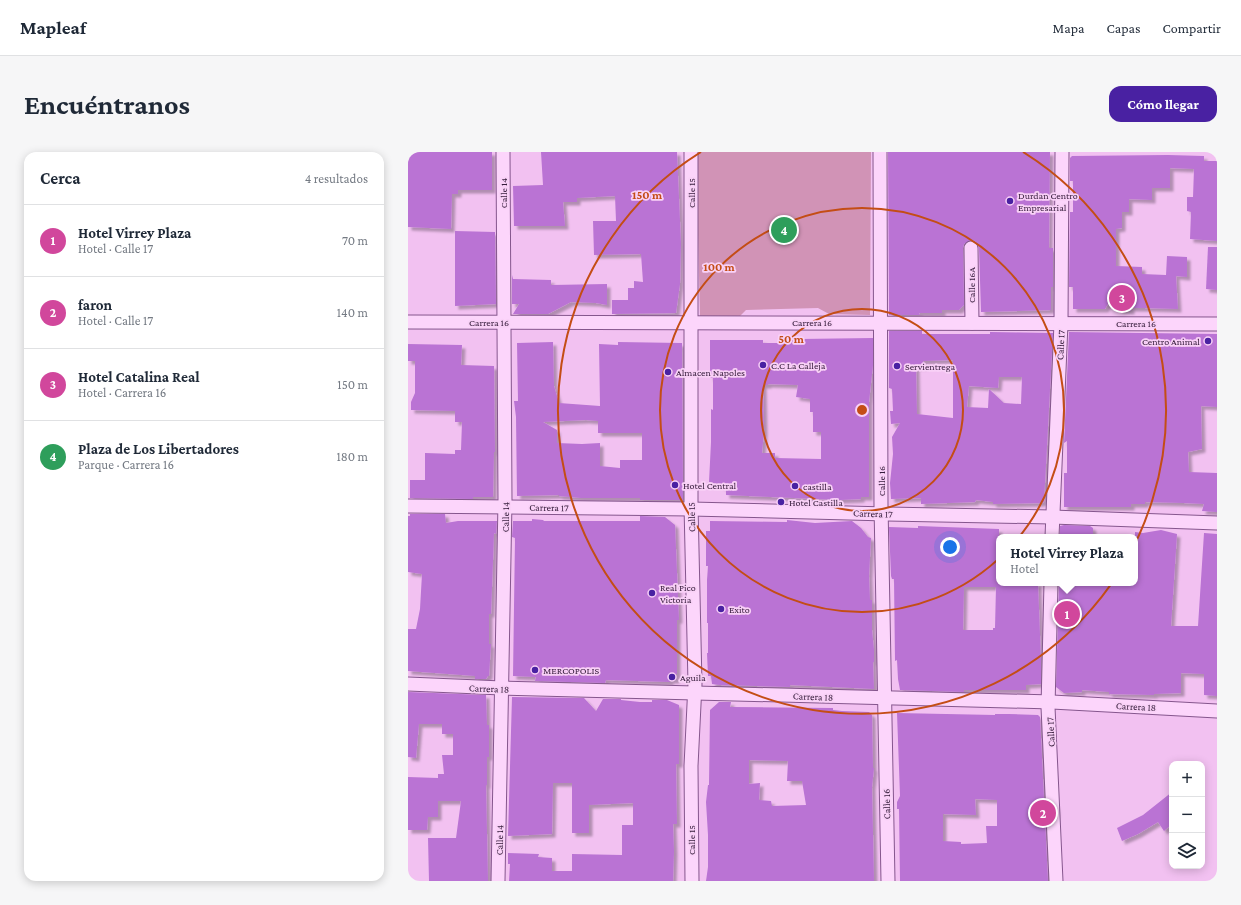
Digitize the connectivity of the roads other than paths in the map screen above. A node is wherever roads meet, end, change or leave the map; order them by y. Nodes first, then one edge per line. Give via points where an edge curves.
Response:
1 (503, 152) edge
2 (691, 152) edge
3 (880, 152) edge
4 (1062, 152) edge
5 (971, 248) dead end
6 (408, 322) edge
7 (504, 322) junction
8 (691, 322) junction
9 (881, 323) junction
10 (972, 323) junction
11 (1061, 323) junction
12 (1217, 324) edge
13 (408, 506) edge
14 (505, 507) junction
15 (691, 509) junction
16 (882, 514) junction
17 (1052, 517) junction
18 (1217, 523) edge
19 (1052, 534) edge
20 (1051, 586) edge
21 (408, 684) edge
22 (502, 688) junction
23 (694, 692) junction
24 (885, 698) junction
25 (1048, 702) junction
26 (1217, 711) edge
27 (498, 881) edge
28 (692, 881) edge
29 (888, 881) edge
30 (1056, 881) edge

1 - 7 street, Calle 14
2 - 8 street, Calle 15
3 - 9 street, Calle 16
4 - 11 street, Calle 17
5 - 10 street, Calle 16A
6 - 7 street, Carrera 16
7 - 8 street, Carrera 16
7 - 14 street, Calle 14
8 - 9 street, Carrera 16
8 - 15 street, Calle 15
9 - 10 street, Carrera 16
9 - 16 street, Calle 16
10 - 11 street, Carrera 16
11 - 12 street, Carrera 16
11 - 17 street, Calle 17
13 - 14 street, Carrera 17
14 - 15 street, Carrera 17
14 - 22 street, Calle 14
15 - 16 street, Carrera 17
15 - 23 street, Calle 15
16 - 17 street, Carrera 17
16 - 24 street, Calle 16
17 - 18 street, Carrera 17
17 - 19 street, Calle 17
20 - 25 street, Calle 17
21 - 22 street, Carrera 18
22 - 23 street, Carrera 18
22 - 27 street, Calle 14
23 - 24 street, Carrera 18
23 - 28 street, Calle 15 via 691,766
24 - 25 street, Carrera 18
24 - 29 street, Calle 16
25 - 26 street, Carrera 18
25 - 30 street, Calle 17

